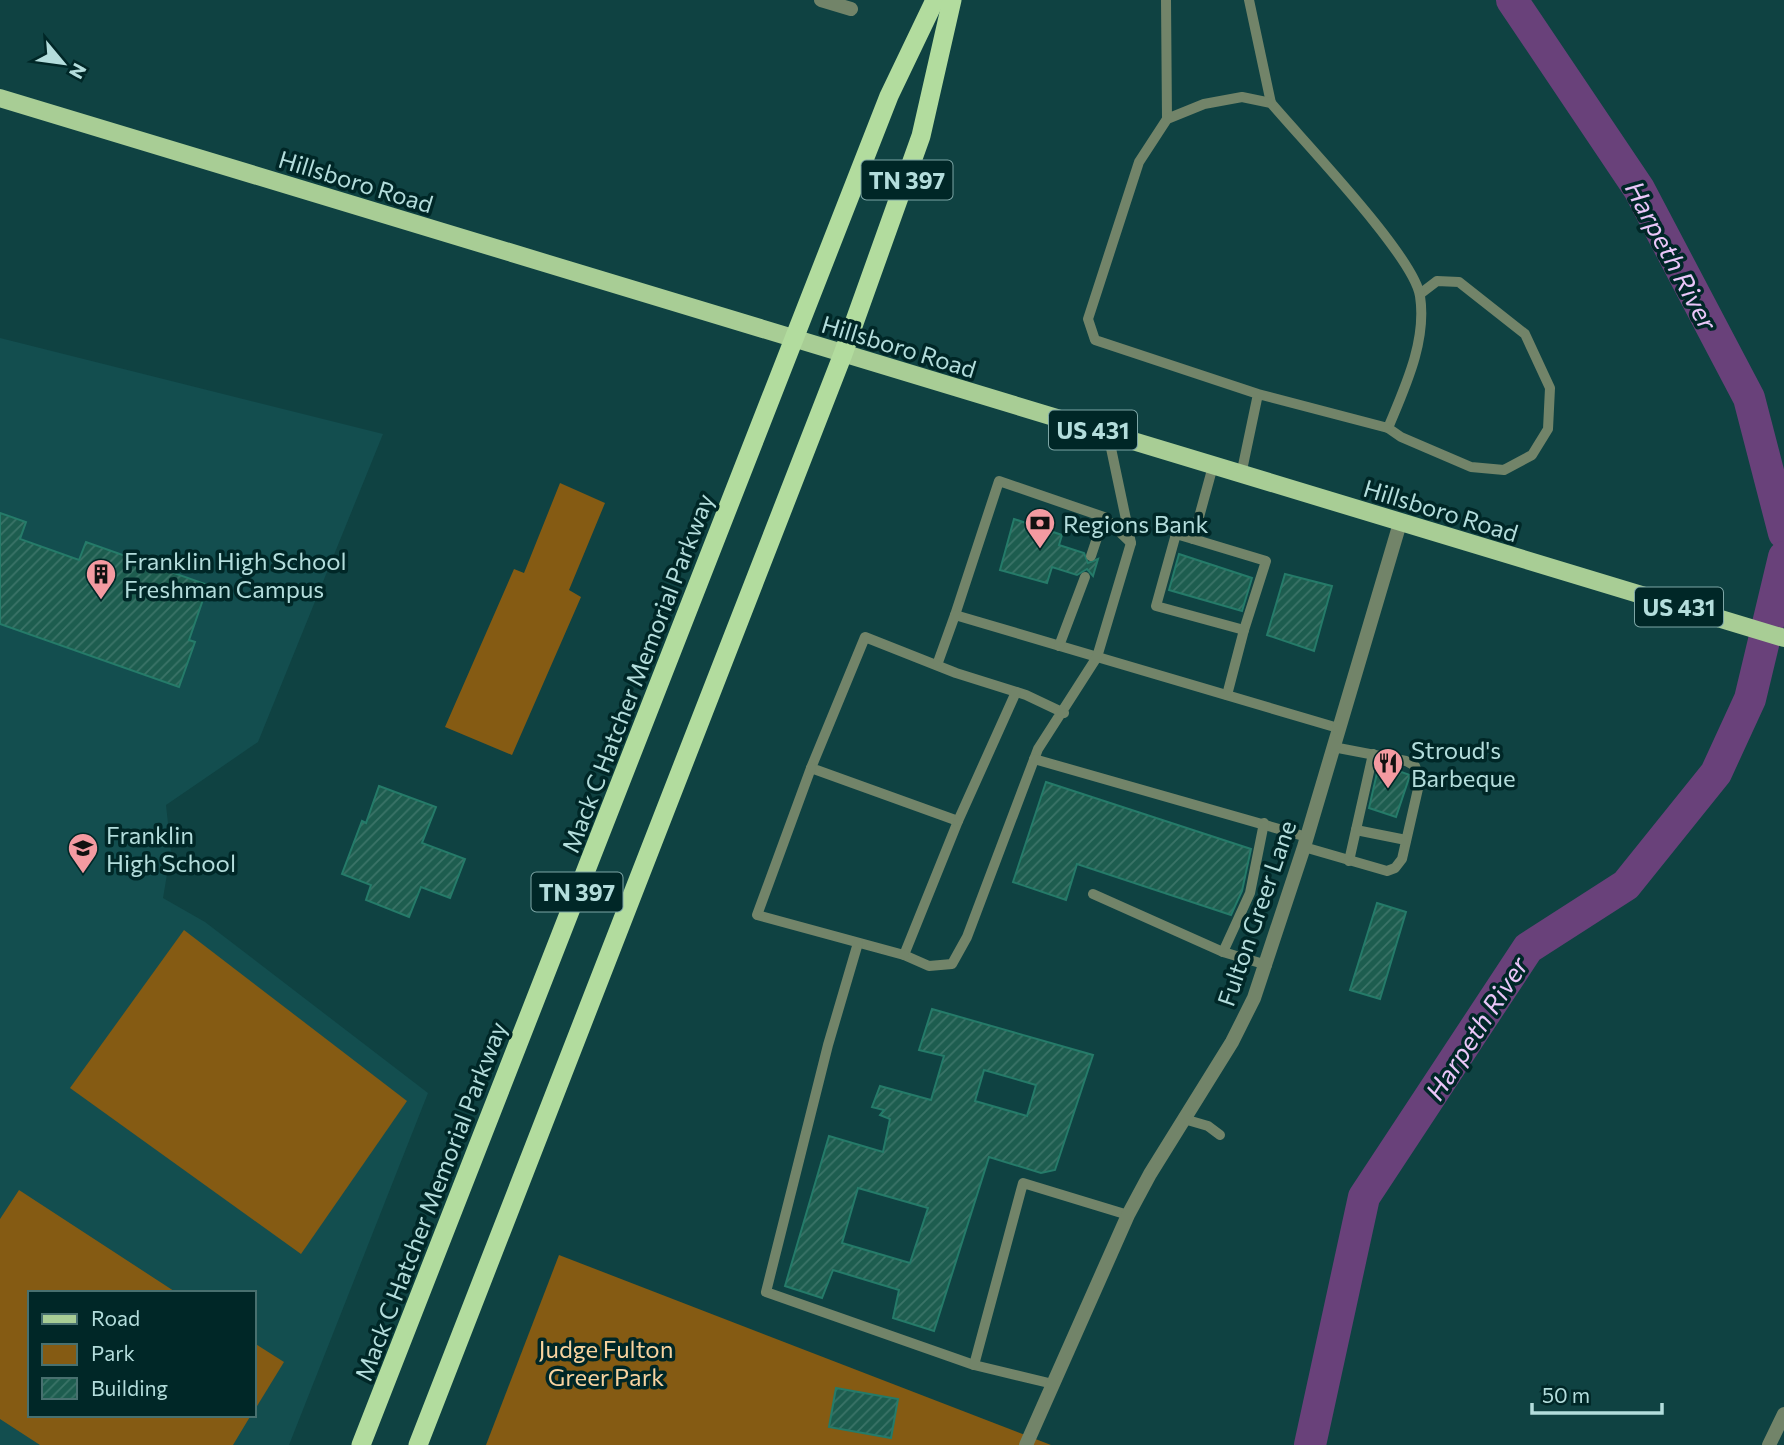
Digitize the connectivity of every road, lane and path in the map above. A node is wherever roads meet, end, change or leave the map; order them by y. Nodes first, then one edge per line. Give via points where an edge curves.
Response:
1 (821, 0) edge
2 (935, 0) edge
3 (952, 0) edge
4 (1166, 0) edge
5 (1249, 0) edge
6 (851, 9) dead end
7 (0, 99) edge
8 (1272, 103) junction
9 (1167, 119) junction
10 (1420, 294) junction
11 (794, 339) junction
12 (843, 354) junction
13 (1258, 394) junction
14 (1388, 428) junction
15 (1108, 434) junction
16 (1213, 466) junction
17 (1241, 475) junction
18 (1104, 517) junction
19 (1400, 523) junction
20 (1193, 539) junction
21 (1131, 543) junction
22 (1091, 556) dead end
23 (1085, 577) dead end
24 (955, 614) junction
25 (1244, 630) junction
26 (1784, 638) edge
27 (1059, 646) junction
28 (1097, 657) junction
29 (937, 665) junction
30 (1016, 692) junction
31 (1227, 695) junction
32 (1064, 713) junction
33 (1338, 728) junction
34 (1333, 747) junction
35 (1373, 754) junction
36 (1034, 759) junction
37 (811, 768) junction
38 (958, 821) junction
39 (1264, 823) junction
40 (1356, 830) junction
41 (1406, 840) junction
42 (1305, 842) junction
43 (1349, 861) junction
44 (1093, 894) dead end
45 (858, 943) junction
46 (1223, 952) junction
47 (904, 956) junction
48 (1267, 965) junction
49 (1184, 1119) junction
50 (1220, 1135) dead end
51 (1128, 1215) junction
52 (974, 1365) junction
53 (1053, 1384) junction
54 (1784, 1414) edge
55 (361, 1445) edge
56 (418, 1445) edge
57 (1026, 1445) edge
58 (1769, 1445) edge

1 - 6 street
2 - 11 highway, Mack C Hatcher Memorial Parkway / TN 397 via 889,96
3 - 12 highway, TN 397 via 921,136
4 - 9 lane
5 - 8 lane
7 - 11 main road, Hillsboro Road
8 - 9 lane via 1242,97 1204,104
8 - 10 lane via 1402,257
9 - 13 lane via 1139,162 1088,318 1095,340
10 - 14 lane via 1421,335
10 - 14 lane via 1437,281 1459,282 1525,334 1549,388 1548,429 1532,455 1504,470 1471,467 1401,438
11 - 12 main road, Hillsboro Road / US 431
11 - 55 highway, Mack C Hatcher Memorial Parkway / TN 397
12 - 15 main road, Hillsboro Road / US 431
12 - 56 highway, TN 397
13 - 14 lane
13 - 17 lane
15 - 16 main road, Hillsboro Road / US 431
15 - 21 lane
16 - 17 main road, Hillsboro Road / US 431
16 - 20 lane
17 - 19 main road, Hillsboro Road / US 431
18 - 21 lane
18 - 22 lane
18 - 24 lane via 999,481
19 - 26 main road, Hillsboro Road / US 431
19 - 33 street, Fulton Greer Lane
20 - 25 lane via 1266,561
20 - 25 lane via 1175,534 1156,606
21 - 28 lane
23 - 27 lane
24 - 27 lane
24 - 29 lane
25 - 31 lane
27 - 28 lane
28 - 31 lane
28 - 32 lane
29 - 30 lane
29 - 37 lane via 865,637
30 - 32 lane
30 - 38 lane
31 - 33 lane
32 - 36 lane
33 - 34 street, Fulton Greer Lane
34 - 35 lane
34 - 42 street, Fulton Greer Lane
35 - 40 lane
35 - 41 lane via 1415,766 1420,780
36 - 39 lane
36 - 47 lane via 967,937 952,964 929,966
37 - 38 lane
37 - 45 lane via 757,915
38 - 47 lane
39 - 42 lane
39 - 46 lane via 1250,893
40 - 41 lane
40 - 43 lane
41 - 43 lane via 1402,859 1387,871
42 - 43 lane
42 - 48 street, Fulton Greer Lane
44 - 46 lane
45 - 47 lane
45 - 52 lane via 766,1292
46 - 48 lane
48 - 49 street, Fulton Greer Lane via 1241,1026
49 - 50 lane
49 - 51 street, Fulton Greer Lane
51 - 52 lane via 1023,1183
51 - 53 street, Fulton Greer Lane
52 - 53 lane
53 - 57 street, Fulton Greer Lane
54 - 58 street

